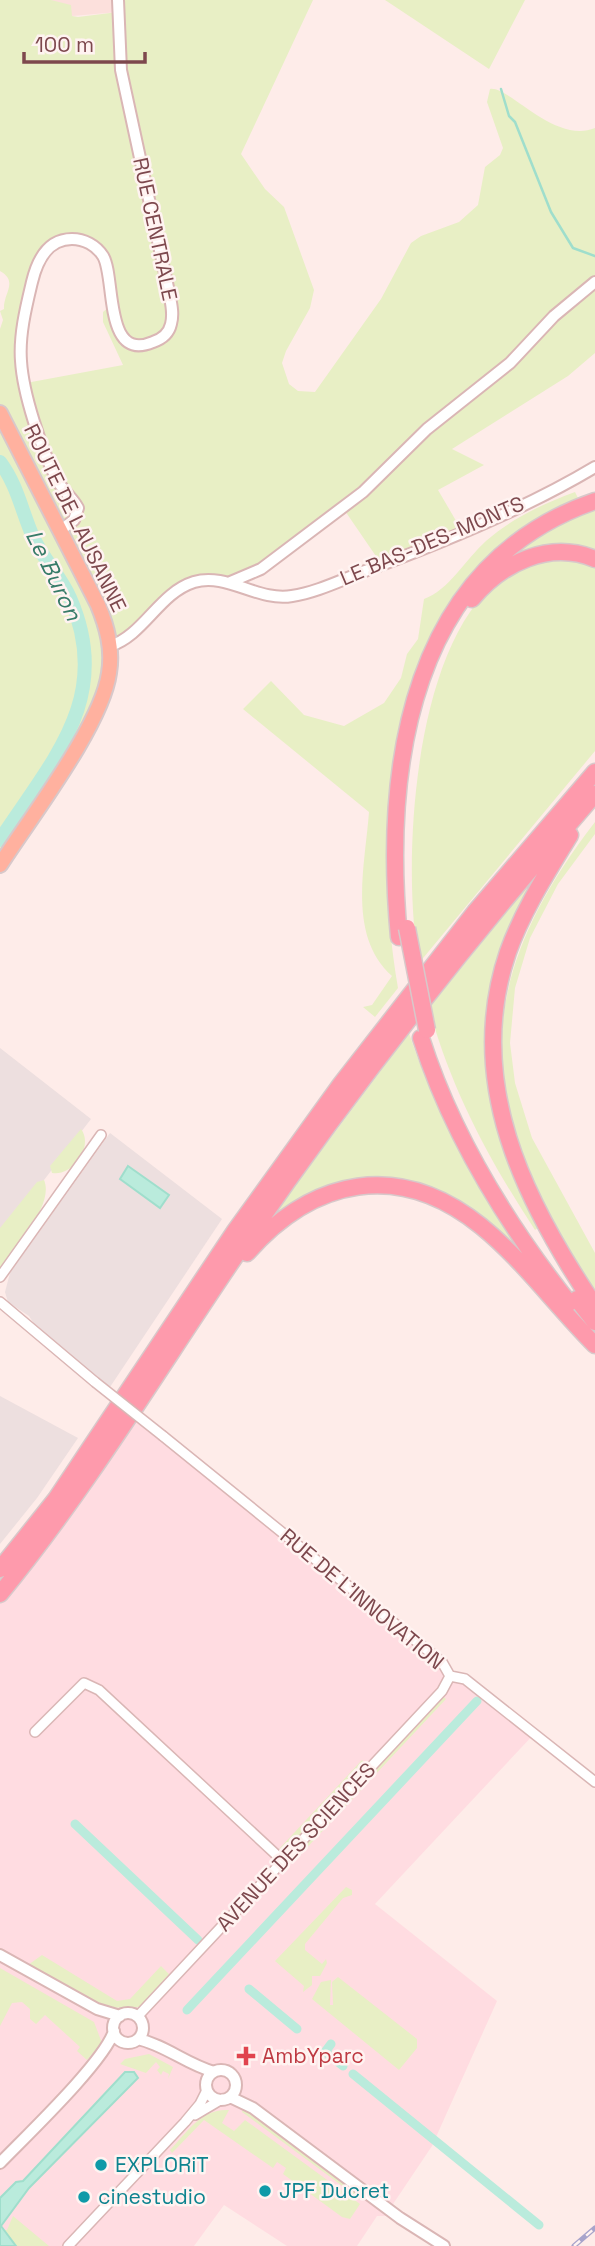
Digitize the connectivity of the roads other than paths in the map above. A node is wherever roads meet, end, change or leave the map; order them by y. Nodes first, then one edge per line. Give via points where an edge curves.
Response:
1 (118, 0) edge
2 (595, 282) edge
3 (0, 413) edge
4 (595, 467) edge
5 (595, 501) edge
6 (61, 530) junction
7 (595, 559) edge
8 (252, 574) junction
9 (228, 583) junction
10 (263, 594) junction
11 (110, 646) junction
12 (595, 764) edge
13 (595, 772) edge
14 (594, 795) edge
15 (559, 813) junction
16 (0, 865) edge
17 (403, 932) junction
18 (424, 1034) junction
19 (102, 1135) dead end
20 (0, 1277) edge
21 (0, 1302) edge
22 (204, 1302) junction
23 (595, 1306) edge
24 (595, 1322) edge
25 (595, 1336) edge
26 (595, 1345) edge
27 (2, 1566) edge
28 (0, 1592) edge
29 (450, 1676) junction
30 (35, 1732) dead end
31 (595, 1782) edge
32 (282, 1861) junction
33 (0, 1955) edge
34 (140, 2021) junction
35 (116, 2024) junction
36 (133, 2041) junction
37 (153, 2043) junction
38 (190, 2065) junction
39 (86, 2071) junction
40 (214, 2072) junction
41 (236, 2086) junction
42 (207, 2087) junction
43 (226, 2098) junction
44 (253, 2108) junction
45 (185, 2122) junction
46 (0, 2163) edge
47 (68, 2246) edge
48 (444, 2246) edge

1 - 6 street, RUE CENTRALE via 121,69 172,321 166,334 147,344 133,343 121,335 105,260 88,242 60,241 39,261 27,304 21,360 52,470 78,508 74,520
2 - 8 street via 363,492
3 - 6 main road, ROUTE DE LAUSANNE
4 - 10 street, LE BAS-DES-MONTS via 393,561 300,595
5 - 17 highway via 538,526 502,551 459,600 438,638 417,700 400,785 395,850
6 - 11 main road, ROUTE DE LAUSANNE via 98,605
7 - 17 highway via 552,552 516,562 475,595 451,631 429,690 410,773
8 - 9 street
8 - 10 street
9 - 10 street, LE BAS-DES-MONTS
9 - 11 street, LE BAS-DES-MONTS via 204,580 187,585 131,634
11 - 16 main road, ROUTE DE LAUSANNE via 108,682 95,715
12 - 15 highway
13 - 15 highway
14 - 22 highway via 396,1035
14 - 23 highway via 533,897 512,942 497,994 493,1059 500,1113 516,1164
15 - 27 highway via 437,959 327,1103 212,1265 69,1482
17 - 18 highway
18 - 24 highway via 489,1172
18 - 25 highway via 445,1105 482,1177 526,1245
19 - 20 street
21 - 29 street, RUE DE L'INNOVATION, bridge via 442,1662
22 - 26 highway via 259,1240 295,1209 337,1190 389,1185 432,1196 480,1226
22 - 28 highway via 80,1492
29 - 31 street, RUE DE L'INNOVATION via 465,1679
29 - 32 street, AVENUE DES SCIENCES via 442,1691
30 - 32 street via 84,1683 99,1690
32 - 34 street, AVENUE DES SCIENCES
33 - 35 street via 97,2008
34 - 35 street via 129,2013
34 - 36 street
34 - 37 street
35 - 36 street via 118,2038
35 - 39 street via 107,2046
36 - 37 street
36 - 39 street
37 - 38 street
38 - 40 street
38 - 42 street
39 - 46 street
40 - 41 street via 229,2072
40 - 42 street
41 - 43 street
41 - 44 street
42 - 43 street via 214,2098
42 - 45 street
43 - 44 street
43 - 45 street
44 - 48 street
45 - 47 street

